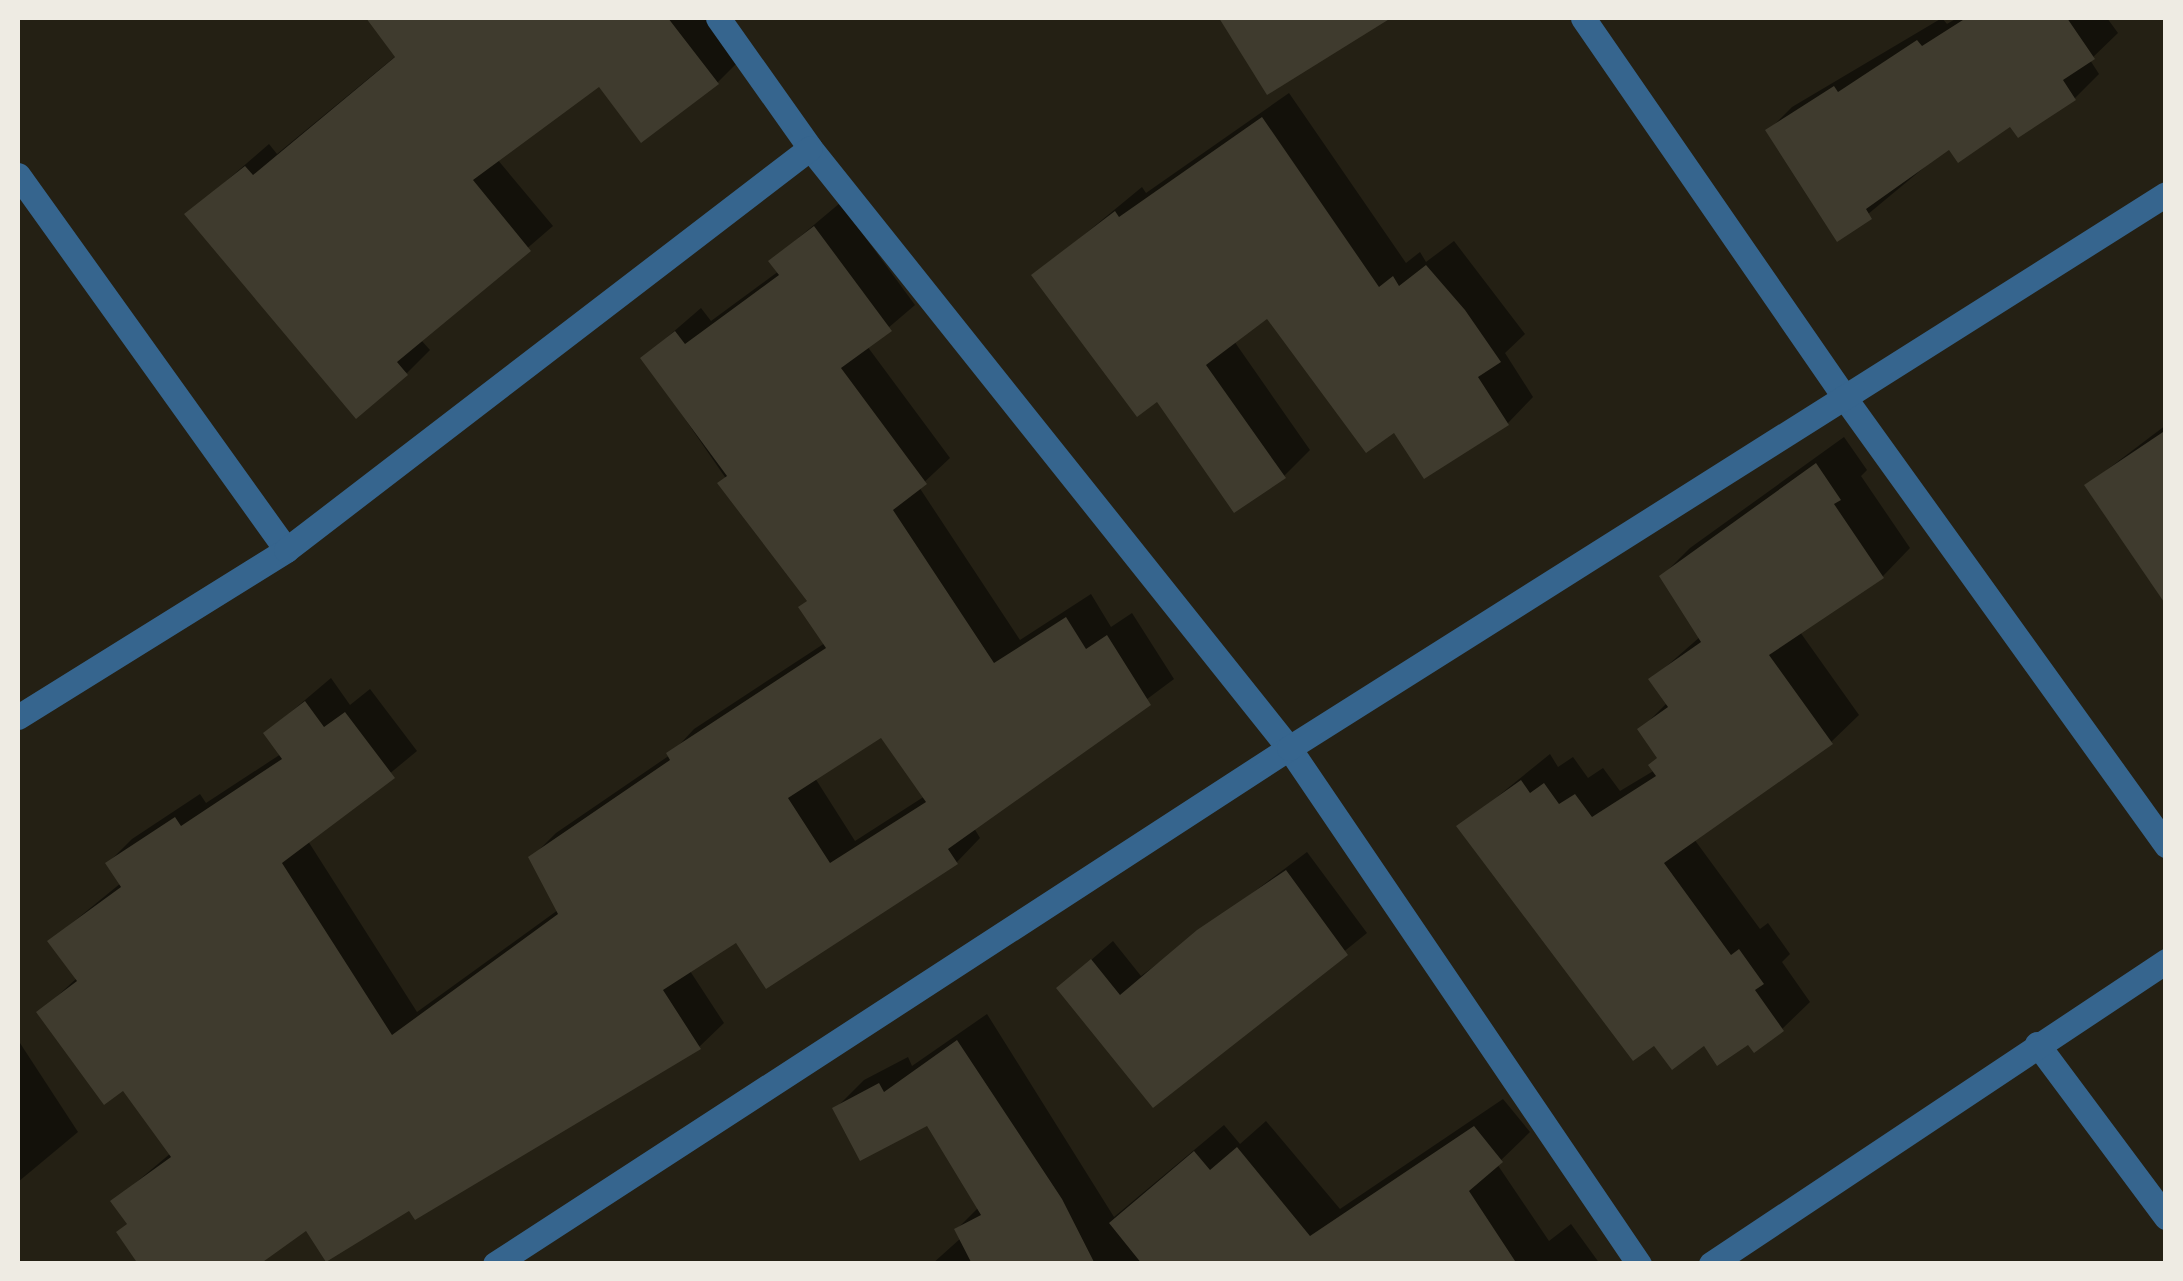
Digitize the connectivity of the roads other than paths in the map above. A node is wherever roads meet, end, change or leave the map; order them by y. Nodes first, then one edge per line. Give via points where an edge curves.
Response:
1 (718, 18) edge
2 (1583, 18) edge
3 (810, 148) junction
4 (18, 175) edge
5 (2166, 194) edge
6 (1844, 398) junction
7 (286, 550) junction
8 (18, 717) edge
9 (1289, 748) junction
10 (2166, 845) edge
11 (2166, 961) edge
12 (2037, 1044) junction
13 (2166, 1217) edge
14 (495, 1264) edge
15 (1639, 1264) edge
16 (1711, 1264) edge

1 - 3 street
2 - 6 street
3 - 7 street
3 - 9 street
4 - 7 street
5 - 6 street
6 - 9 street
6 - 10 street
7 - 8 street
9 - 14 street
9 - 15 street
11 - 12 street
12 - 13 street
12 - 16 street

